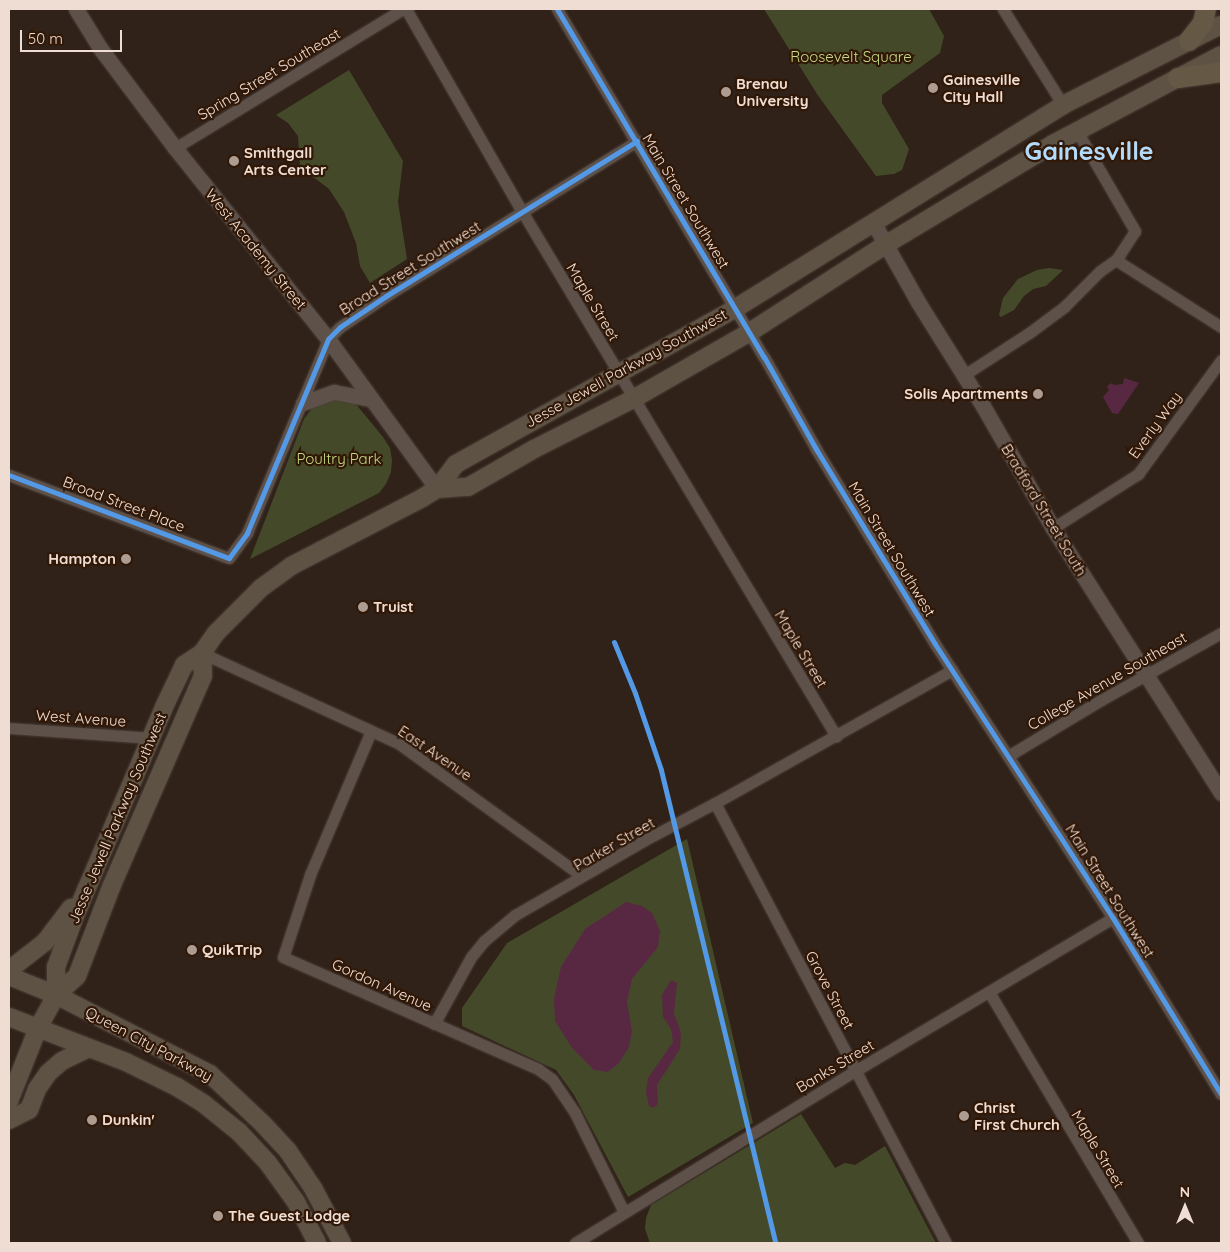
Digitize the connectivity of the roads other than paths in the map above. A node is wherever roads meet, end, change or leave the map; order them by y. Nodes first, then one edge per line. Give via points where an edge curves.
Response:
1 (76, 9) edge
2 (405, 9) edge
3 (557, 9) edge
4 (1003, 9) edge
5 (1206, 9) edge
6 (1221, 25) edge
7 (1189, 41) junction
8 (1221, 55) edge
9 (1221, 72) edge
10 (1178, 78) junction
11 (1064, 105) junction
12 (1077, 131) junction
13 (636, 141) junction
14 (175, 148) junction
15 (523, 212) junction
16 (873, 222) junction
17 (885, 245) junction
18 (1116, 260) junction
19 (736, 308) junction
20 (1221, 327) edge
21 (750, 332) junction
22 (328, 339) junction
23 (1221, 360) edge
24 (618, 373) junction
25 (964, 375) junction
26 (633, 398) junction
27 (371, 399) junction
28 (303, 403) junction
29 (9, 475) edge
30 (437, 489) junction
31 (1053, 528) junction
32 (229, 558) joint
33 (1221, 632) edge
34 (202, 654) junction
35 (952, 670) junction
36 (1144, 676) junction
37 (9, 728) edge
38 (371, 731) junction
39 (836, 736) junction
40 (151, 738) junction
41 (1008, 756) junction
42 (1221, 794) edge
43 (715, 803) junction
44 (582, 876) junction
45 (84, 895) junction
46 (1113, 918) junction
47 (9, 970) edge
48 (9, 976) edge
49 (989, 992) junction
50 (56, 995) junction
51 (9, 1018) edge
52 (434, 1024) junction
53 (38, 1028) junction
54 (89, 1048) junction
55 (855, 1071) junction
56 (11, 1087) edge
57 (1221, 1094) edge
58 (9, 1120) edge
59 (624, 1212) junction
60 (317, 1243) edge
61 (342, 1243) edge
62 (575, 1243) edge
63 (946, 1243) edge
64 (1138, 1243) edge

1 - 14 street, West Academy Street via 96,42
2 - 14 street, Spring Street Southeast
2 - 15 street, Maple Street
3 - 13 street, Main Street Southwest
4 - 11 street
5 - 7 highway via 1203,23
6 - 7 main road, Jesse Jewell Parkway Southwest
7 - 11 main road, Jesse Jewell Parkway Southwest
8 - 10 main road, Jesse Jewell Parkway Southwest
9 - 10 highway
10 - 12 main road, Jesse Jewell Parkway Southwest
11 - 16 main road, Jesse Jewell Parkway Southwest
12 - 17 main road, Jesse Jewell Parkway Southwest
12 - 18 street via 1135,231
13 - 15 street, Broad Street Southwest
13 - 19 street, Main Street Southwest
14 - 22 street, West Academy Street
15 - 22 street, Broad Street Southwest via 386,296
15 - 24 street, Maple Street
16 - 17 street, Bradford Street South
16 - 19 main road, Jesse Jewell Parkway Southwest
17 - 21 main road, Jesse Jewell Parkway Southwest
17 - 25 street, Bradford Street South
18 - 20 street
18 - 25 street via 1100,271 1064,308
19 - 21 street, Main Street Southwest
19 - 24 main road, Jesse Jewell Parkway Southwest
21 - 26 main road, Jesse Jewell Parkway Southwest
21 - 35 street, Main Street Southwest via 816,449
22 - 27 street, West Academy Street
22 - 28 street, Broad Street Southwest
23 - 31 street, Everly Way via 1138,474
24 - 26 street, Maple Street
24 - 30 main road, Jesse Jewell Parkway Southwest via 456,464
25 - 31 street, Bradford Street South
26 - 30 main road, Jesse Jewell Parkway Southwest via 468,487
26 - 39 street, Maple Street
27 - 28 street via 334,392
27 - 30 street, West Academy Street
28 - 32 street, Broad Street Southwest via 247,534
29 - 32 street, Broad Street Place
30 - 34 main road, Jesse Jewell Parkway Southwest via 291,566 241,606
31 - 36 street, Bradford Street South
33 - 36 street, College Avenue Southeast
34 - 38 street, East Avenue
34 - 40 main road, Jesse Jewell Parkway Southwest via 184,666
34 - 50 main road, Jesse Jewell Parkway Southwest via 203,676 112,885 77,976
35 - 39 street, Parker Street
35 - 41 street, Main Street Southwest
36 - 41 street, College Avenue Southeast
36 - 42 street, Bradford Street South
37 - 40 street, West Avenue
38 - 44 street, East Avenue via 398,743
38 - 52 street, Gordon Avenue via 310,874 283,957
39 - 43 street, Parker Street
40 - 45 main road, Jesse Jewell Parkway Southwest
41 - 46 street, Main Street Southwest
43 - 44 street, Parker Street
43 - 55 street, Grove Street
44 - 52 street, Parker Street via 515,915 484,941 460,974
45 - 47 main road via 45,942
45 - 50 main road, Jesse Jewell Parkway Southwest via 56,967
46 - 49 street, Banks Street
46 - 57 street, Main Street Southwest
48 - 50 main road, Queen City Parkway
49 - 55 street, Banks Street
49 - 64 street, Maple Street
50 - 53 main road, Jesse Jewell Parkway Southwest
50 - 61 main road, Queen City Parkway via 210,1074 288,1151 313,1188
51 - 53 main road, Queen City Parkway
52 - 59 street, Gordon Avenue via 538,1069 552,1079 575,1113
53 - 54 main road, Queen City Parkway
53 - 56 main road, Jesse Jewell Parkway Southwest
54 - 58 main road via 48,1073 29,1110
54 - 60 main road, Queen City Parkway via 177,1087 229,1124 281,1180
55 - 59 street, Banks Street
55 - 63 street, Grove Street
59 - 62 street, Banks Street

